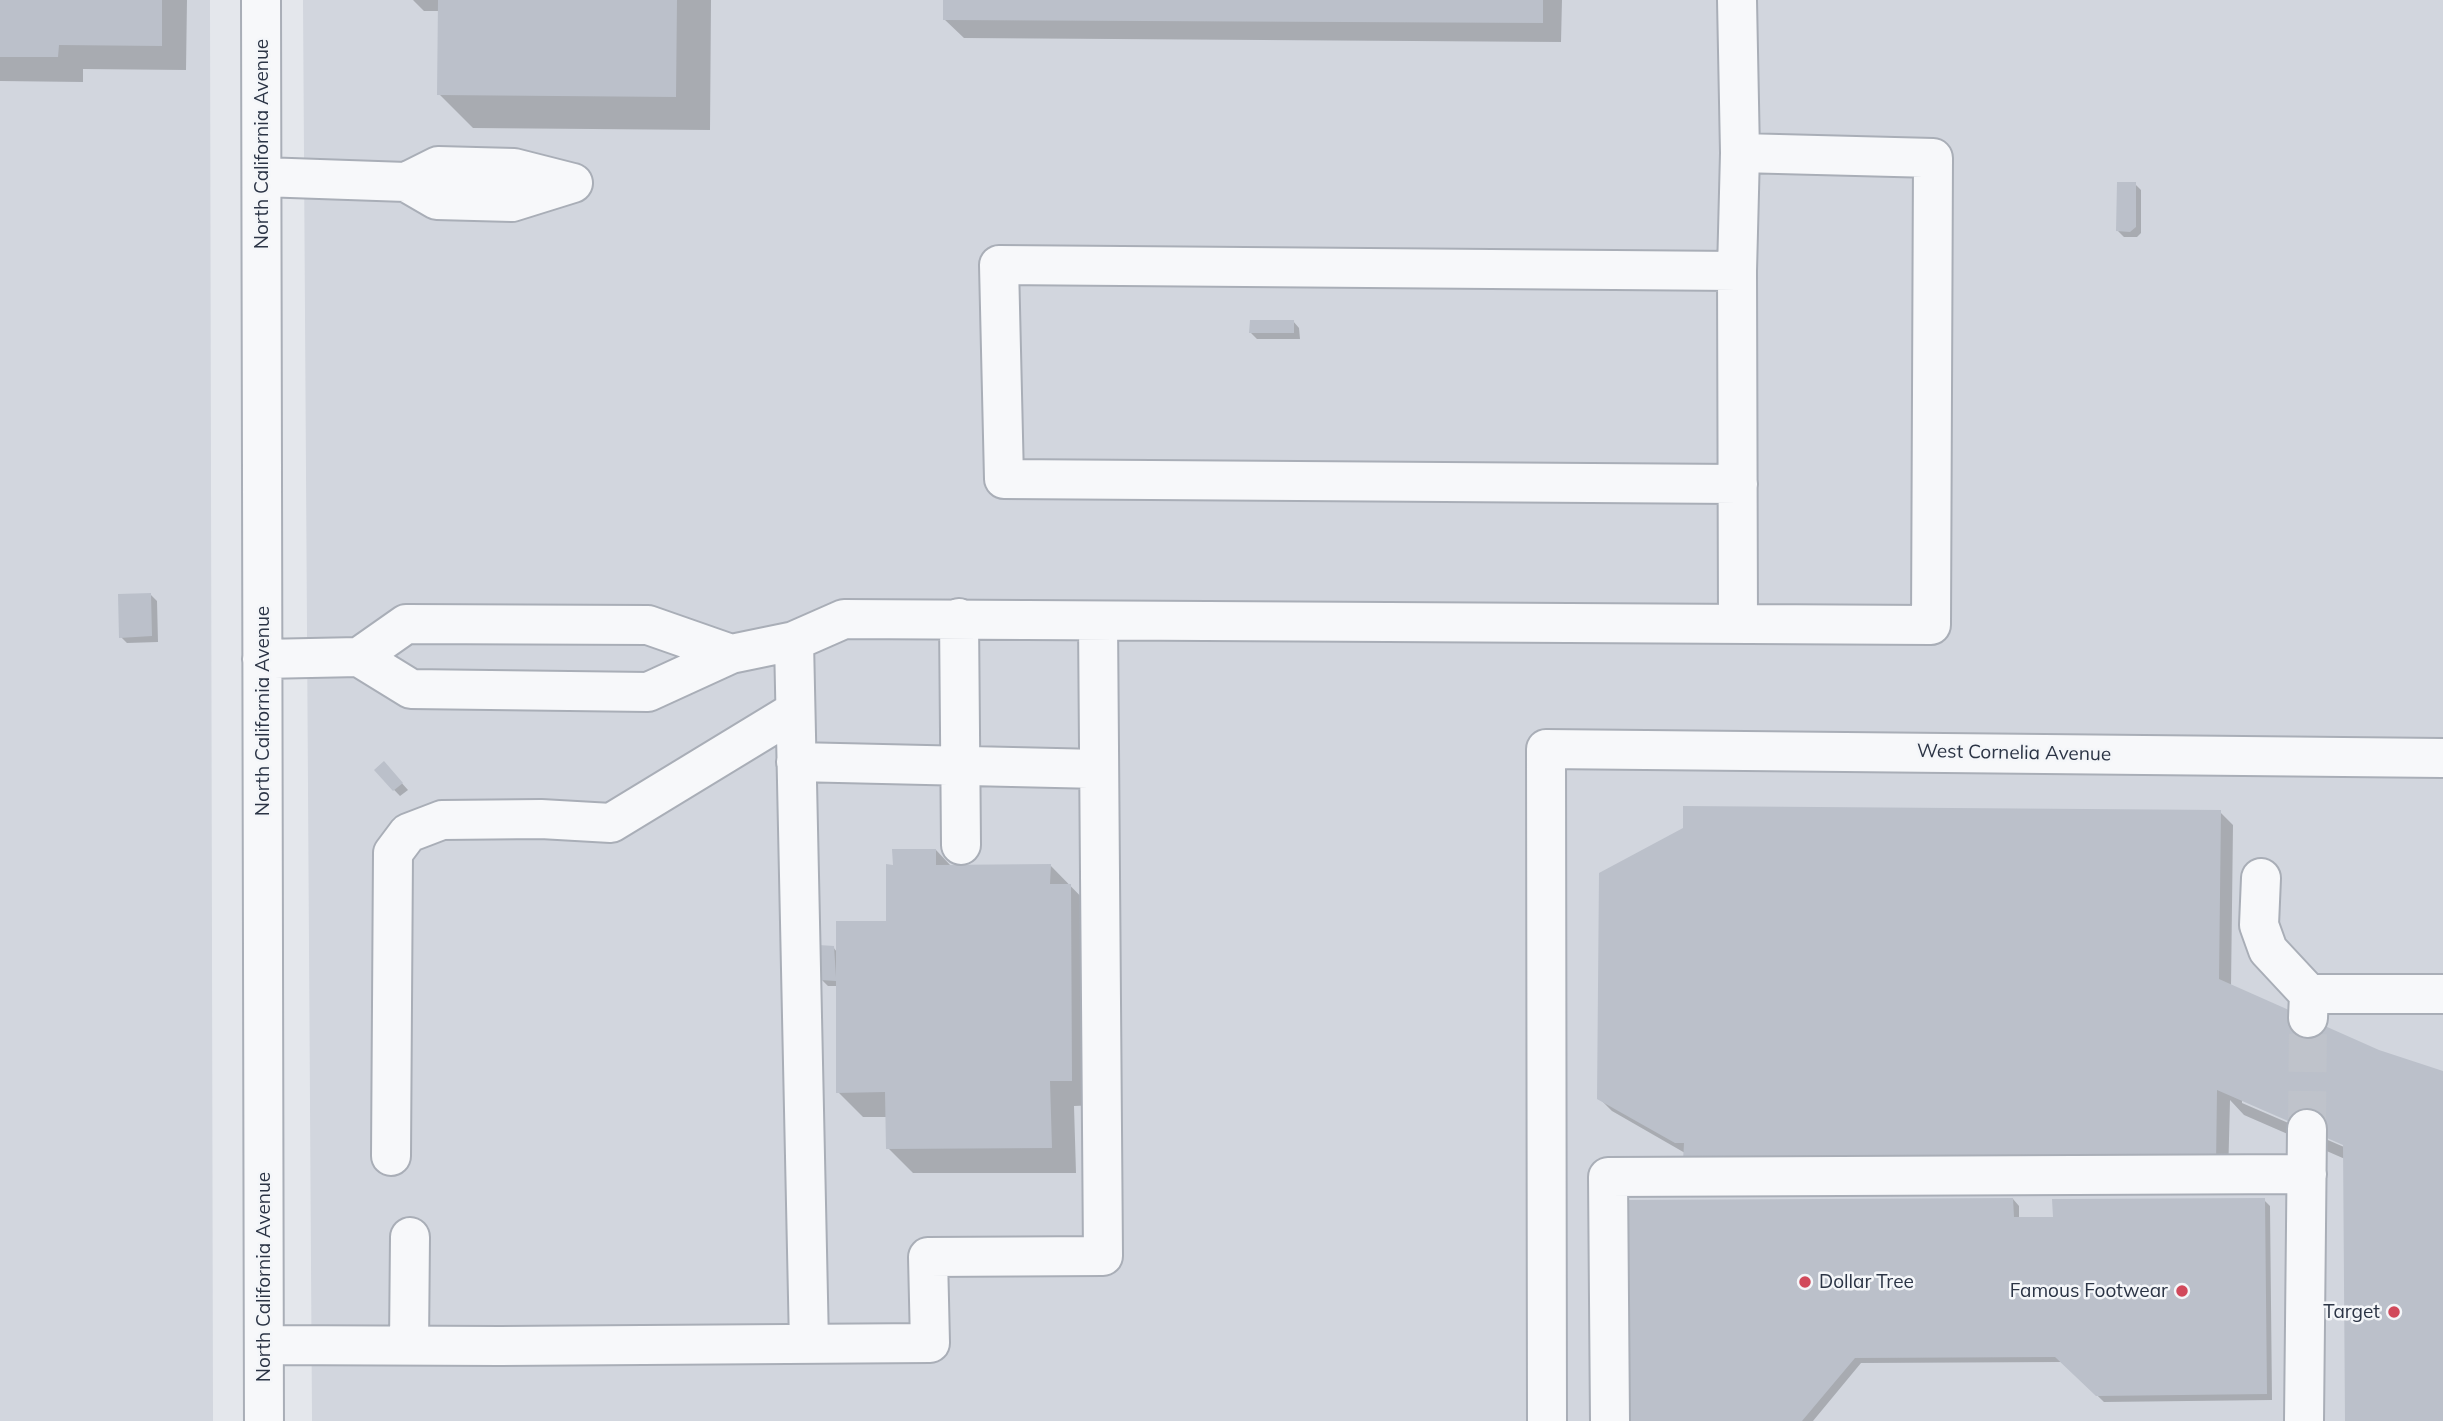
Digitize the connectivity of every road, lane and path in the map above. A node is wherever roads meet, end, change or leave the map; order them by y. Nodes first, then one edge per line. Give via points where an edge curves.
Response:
1 (261, 0) edge
2 (1737, 0) edge
3 (1740, 153) junction
4 (262, 177) junction
5 (406, 182) dead end
6 (1737, 271) junction
7 (1738, 484) junction
8 (959, 618) junction
9 (1098, 621) junction
10 (1738, 624) junction
11 (794, 641) junction
12 (731, 654) junction
13 (359, 657) junction
14 (262, 659) junction
15 (795, 711) junction
16 (2443, 758) edge
17 (796, 762) junction
18 (961, 765) junction
19 (1099, 769) junction
20 (961, 845) dead end
21 (2261, 877) dead end
22 (2443, 994) edge
23 (2307, 1129) tunnel mouth
24 (391, 1156) dead end
25 (2306, 1174) junction
26 (410, 1237) dead end
27 (809, 1344) junction
28 (264, 1345) junction
29 (409, 1345) junction
30 (264, 1421) edge
31 (1547, 1421) edge
32 (1610, 1421) edge
33 (2304, 1421) edge

1 - 4 street, North California Avenue
2 - 3 street
3 - 6 street
3 - 10 street via 1933,158 1933,171 1931,625
4 - 5 street
4 - 14 street, North California Avenue
6 - 7 street
6 - 7 street via 999,265 1004,479
7 - 10 street
8 - 9 street
8 - 11 street via 844,619
8 - 18 street
9 - 10 street
9 - 19 street
11 - 12 street
11 - 15 street
12 - 13 street via 648,625 406,624
12 - 13 street via 648,692 411,689
13 - 14 street
14 - 28 street, North California Avenue
15 - 17 street
15 - 24 street via 611,822 442,820 408,833 393,853
16 - 31 street, West Cornelia Avenue via 1546,749
17 - 18 street
17 - 27 street
18 - 19 street
18 - 20 street
19 - 27 street via 1103,1256 928,1257 930,1343
21 - 22 street via 2259,925 2268,950 2308,1006
23 - 25 street
25 - 32 street via 1608,1177
25 - 33 street
26 - 29 street
27 - 29 street
28 - 29 street
28 - 30 street, North California Avenue

